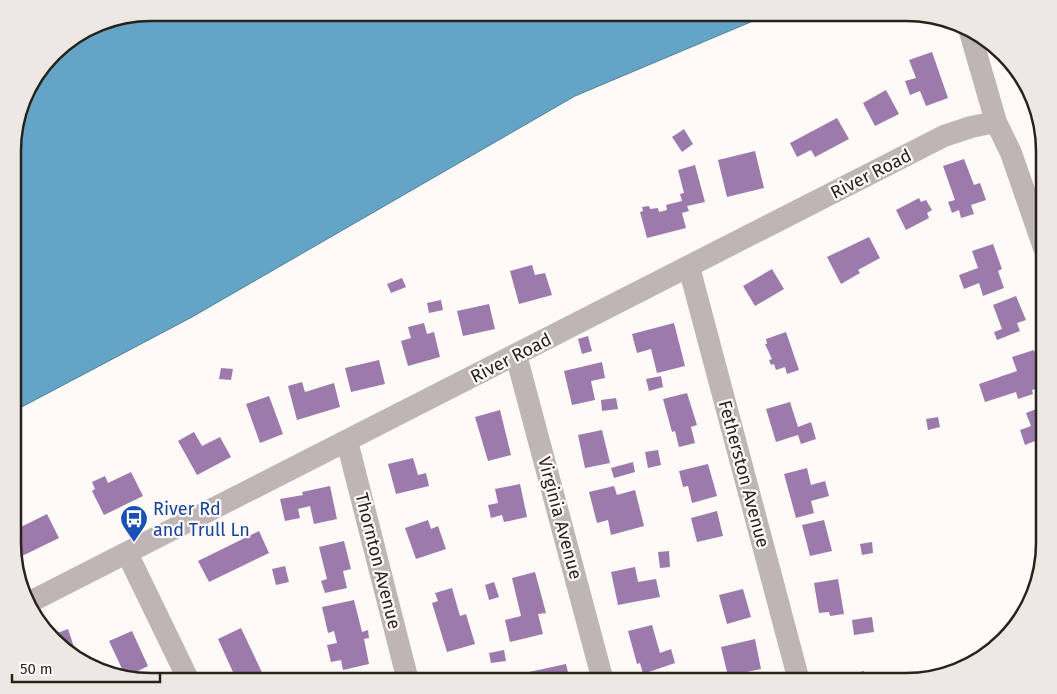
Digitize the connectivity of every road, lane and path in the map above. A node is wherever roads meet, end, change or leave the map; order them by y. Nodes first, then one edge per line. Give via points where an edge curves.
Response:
1 (972, 40) edge
2 (996, 122) junction
3 (1035, 221) edge
4 (689, 267) junction
5 (516, 355) junction
6 (347, 441) junction
7 (128, 553) junction
8 (35, 600) edge
9 (601, 672) edge
10 (797, 672) edge
11 (185, 673) edge
12 (406, 673) edge

1 - 2 street
2 - 3 street via 1012,152
2 - 4 street, River Road via 944,136
4 - 5 street, River Road
4 - 10 street, Fetherston Avenue
5 - 6 street, River Road
5 - 9 street, Virginia Avenue
6 - 7 street, River Road
6 - 12 street, Thornton Avenue
7 - 8 street, River Road
7 - 11 street

